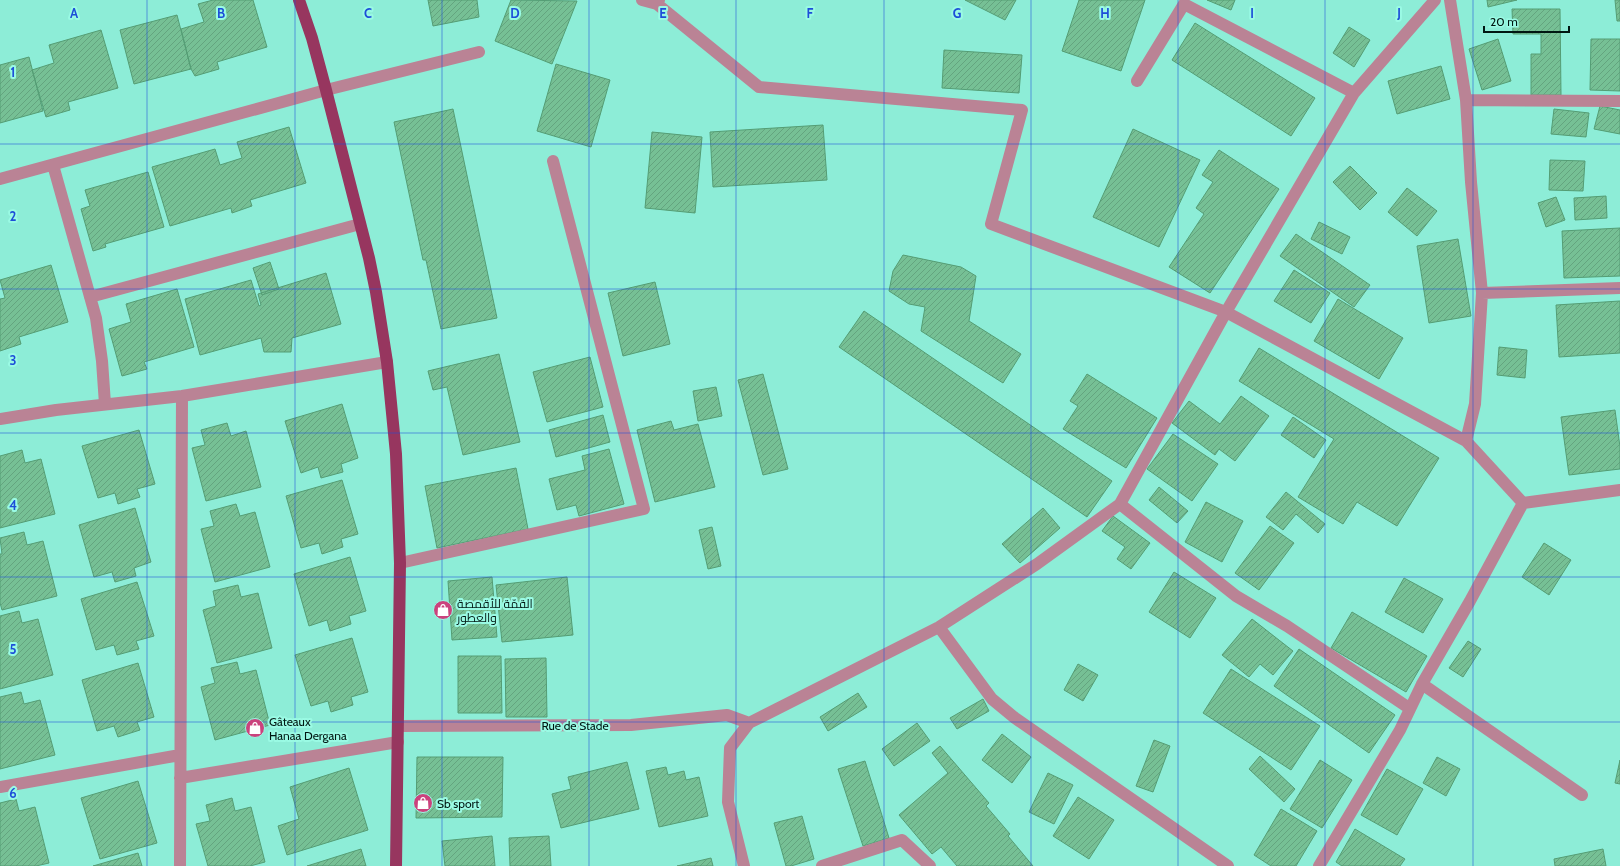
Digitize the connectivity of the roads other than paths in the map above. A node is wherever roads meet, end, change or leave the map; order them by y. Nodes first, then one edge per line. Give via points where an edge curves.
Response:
1 (299, 0) edge
2 (642, 0) edge
3 (1435, 0) edge
4 (1450, 0) edge
5 (658, 2) edge
6 (479, 52) dead end
7 (1137, 81) dead end
8 (326, 90) junction
9 (1354, 93) junction
10 (1466, 100) junction
11 (1620, 101) edge
12 (553, 161) dead end
13 (53, 165) junction
14 (0, 179) edge
15 (360, 224) junction
16 (1620, 288) edge
17 (1482, 293) junction
18 (90, 296) junction
19 (1226, 312) junction
20 (387, 362) junction
21 (182, 396) junction
22 (104, 404) junction
23 (0, 419) edge
24 (1466, 441) junction
25 (1620, 490) edge
26 (1523, 503) junction
27 (1120, 504) junction
28 (400, 563) junction
29 (939, 627) junction
30 (1422, 684) junction
31 (1409, 708) junction
32 (749, 723) junction
33 (399, 726) junction
34 (398, 742) junction
35 (180, 755) junction
36 (180, 778) junction
37 (0, 787) edge
38 (1582, 795) dead end
39 (180, 866) edge
40 (396, 866) edge
41 (744, 866) edge
42 (822, 866) edge
43 (930, 866) edge
44 (1228, 866) edge
45 (1319, 866) edge

1 - 8 main road
2 - 5 street
3 - 9 street
4 - 10 street
5 - 19 street via 759,87 1022,110 991,224
6 - 8 street
7 - 9 street via 1184,4
8 - 13 street
8 - 15 main road
9 - 19 street
10 - 11 street
10 - 17 street
12 - 28 street via 644,509
13 - 14 street
13 - 18 street
15 - 18 street
15 - 20 main road via 376,292
16 - 17 street
17 - 24 street via 1475,404
18 - 22 street via 102,361
19 - 24 street
19 - 27 street
20 - 21 street
20 - 28 main road via 396,454
21 - 22 street
21 - 35 street
22 - 23 street
24 - 26 street
25 - 26 street
26 - 30 street
27 - 29 street via 1037,564
27 - 31 street via 1236,596 1287,626
28 - 33 main road
29 - 32 street
29 - 44 street via 992,699 1015,718
30 - 31 street
30 - 38 street
31 - 45 street via 1400,730
32 - 33 street, Rue de Stade via 727,715 631,725
32 - 41 street via 730,748 728,802
33 - 34 main road
34 - 36 street
34 - 40 main road
35 - 36 street
35 - 37 street
36 - 39 street
42 - 43 street via 902,840

